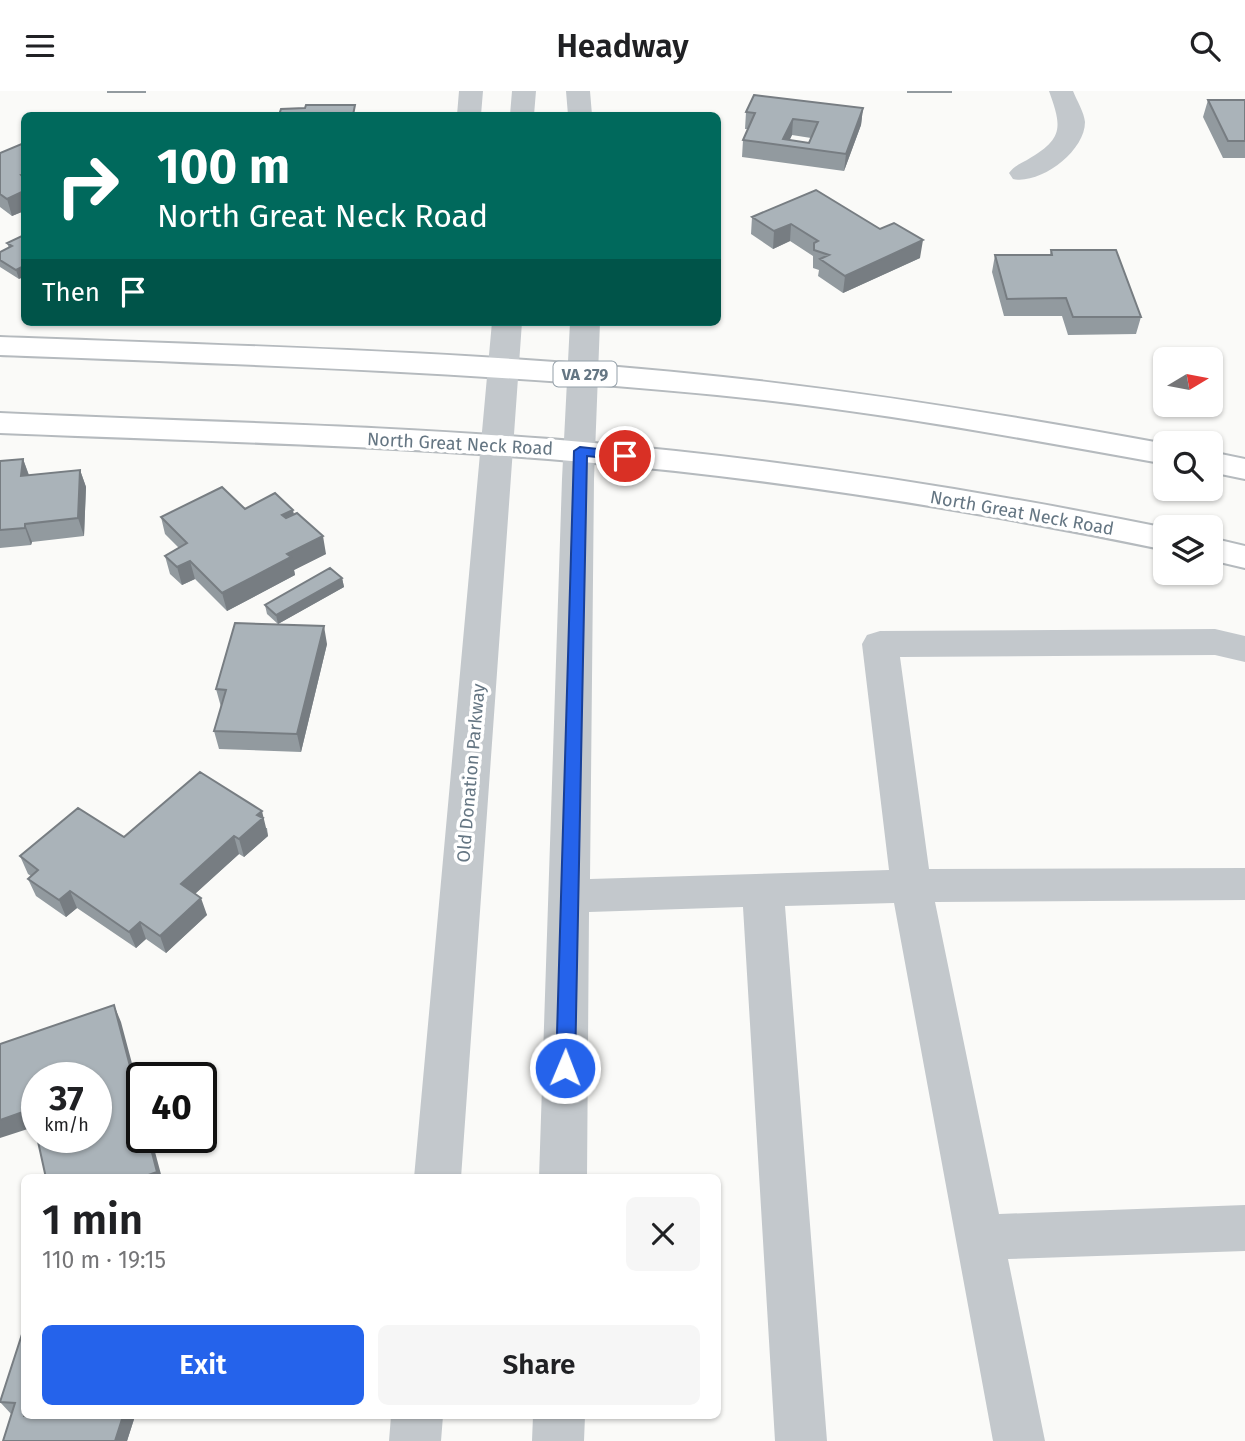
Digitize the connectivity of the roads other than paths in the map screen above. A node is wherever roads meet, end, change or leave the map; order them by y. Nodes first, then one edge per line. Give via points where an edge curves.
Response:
1 (471, 91) edge
2 (524, 91) edge
3 (578, 91) edge
4 (1061, 91) edge
5 (468, 112) edge
6 (522, 112) edge
7 (580, 112) edge
8 (1022, 173) dead end
9 (507, 326) edge
10 (585, 326) edge
11 (0, 346) edge
12 (504, 368) junction
13 (584, 374) junction
14 (0, 423) edge
15 (499, 445) junction
16 (580, 451) junction
17 (1153, 452) edge
18 (1223, 465) edge
19 (1245, 470) edge
20 (1153, 536) edge
21 (1223, 552) edge
22 (1245, 557) edge
23 (1245, 649) edge
24 (1245, 884) edge
25 (911, 886) junction
26 (763, 890) junction
27 (569, 896) junction
28 (437, 1174) edge
29 (563, 1174) edge
30 (1245, 1228) edge
31 (979, 1237) junction
32 (417, 1419) edge
33 (559, 1419) edge
34 (415, 1441) edge
35 (558, 1441) edge
36 (801, 1441) edge
37 (1019, 1441) edge

1 - 5 street
2 - 6 street
3 - 7 street
4 - 8 street via 1072,124 1068,138 1058,151
9 - 12 street, Old Donation Parkway
10 - 13 street
11 - 12 main road, VA 279
12 - 13 main road, VA 279
12 - 15 street, Old Donation Parkway
13 - 16 street
13 - 17 main road, VA 279 via 821,397
14 - 15 main road, North Great Neck Road
15 - 16 main road, North Great Neck Road
15 - 28 street, Old Donation Parkway
16 - 20 main road, North Great Neck Road via 875,487
16 - 27 street
18 - 19 main road
21 - 22 main road
23 - 25 street via 1215,642 880,645
24 - 25 street
25 - 26 street
25 - 31 street
26 - 27 street
26 - 36 street
27 - 29 street
30 - 31 street
31 - 37 street
32 - 34 street
33 - 35 street

